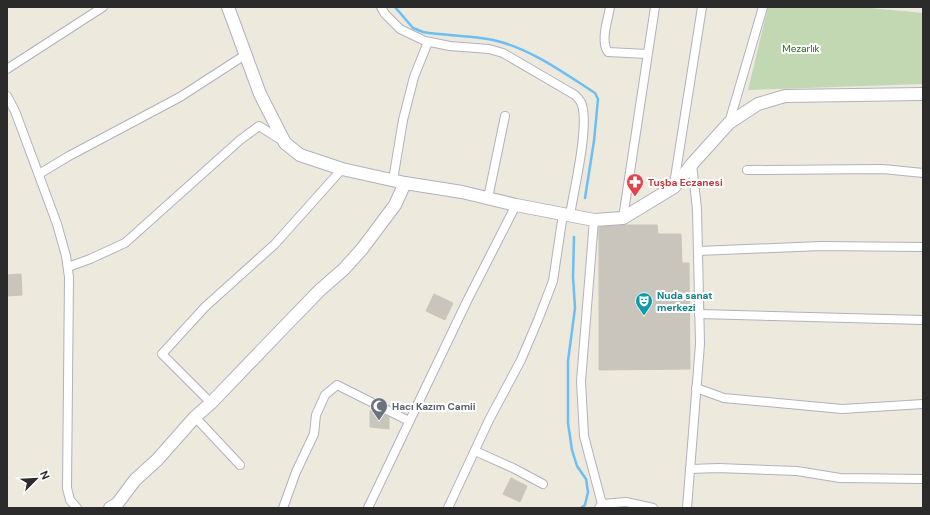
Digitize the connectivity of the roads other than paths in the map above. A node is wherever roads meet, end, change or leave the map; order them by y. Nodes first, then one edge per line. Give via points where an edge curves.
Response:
1 (103, 7) edge
2 (228, 7) edge
3 (381, 7) edge
4 (610, 7) edge
5 (655, 7) edge
6 (702, 7) edge
7 (763, 7) edge
8 (428, 42) junction
9 (647, 54) junction
10 (245, 55) junction
11 (7, 69) edge
12 (923, 94) edge
13 (7, 96) edge
14 (505, 116) dead end
15 (729, 123) junction
16 (285, 143) junction
17 (692, 164) junction
18 (342, 168) junction
19 (747, 170) dead end
20 (923, 173) edge
21 (39, 174) junction
22 (399, 181) junction
23 (674, 187) junction
24 (488, 198) junction
25 (516, 205) junction
26 (567, 215) junction
27 (623, 218) junction
28 (594, 220) junction
29 (923, 247) edge
30 (698, 251) junction
31 (68, 267) junction
32 (699, 314) junction
33 (923, 320) edge
34 (696, 388) junction
35 (211, 403) junction
36 (923, 404) edge
37 (195, 417) junction
38 (409, 421) junction
39 (475, 451) junction
40 (240, 465) dead end
41 (690, 469) junction
42 (923, 479) edge
43 (543, 484) dead end
44 (449, 506) edge
45 (601, 506) edge
46 (115, 507) edge
47 (687, 507) edge
48 (77, 508) edge
49 (283, 508) edge
50 (368, 508) edge
51 (458, 508) edge
52 (653, 508) edge

1 - 11 street
2 - 10 street
3 - 8 street via 400,29
4 - 9 street via 604,47 608,52
5 - 9 street
6 - 23 street
7 - 15 street
8 - 22 street via 414,77 403,120
8 - 26 street via 503,52 575,95 582,105 584,125
9 - 27 street
10 - 16 street via 260,94
10 - 21 street via 180,97
12 - 15 street via 785,96 758,104
13 - 21 street
14 - 24 street
15 - 17 street
16 - 18 street via 300,155
16 - 31 street via 259,126 124,243
17 - 23 street
17 - 30 street
18 - 22 street
18 - 35 street via 275,244 205,307 162,354
19 - 20 street via 883,169
21 - 31 street via 57,224
22 - 24 street
22 - 35 street via 395,205 362,249
23 - 27 street
24 - 25 street
25 - 26 street
25 - 38 street
26 - 28 street
26 - 39 street via 553,281 521,360
27 - 28 street
28 - 45 street via 581,381 584,436
29 - 30 street via 820,246
30 - 32 street
31 - 48 street via 67,488 70,500
32 - 33 street
32 - 34 street via 700,344
34 - 36 street via 724,398 842,409
34 - 41 street
35 - 37 street
37 - 40 street
37 - 46 street via 157,460 135,480
38 - 49 street via 337,385 325,395 316,415 314,434
38 - 50 street
39 - 43 street
39 - 44 street
41 - 42 street via 797,471 840,478
41 - 47 street
44 - 51 street
45 - 52 street via 626,502

